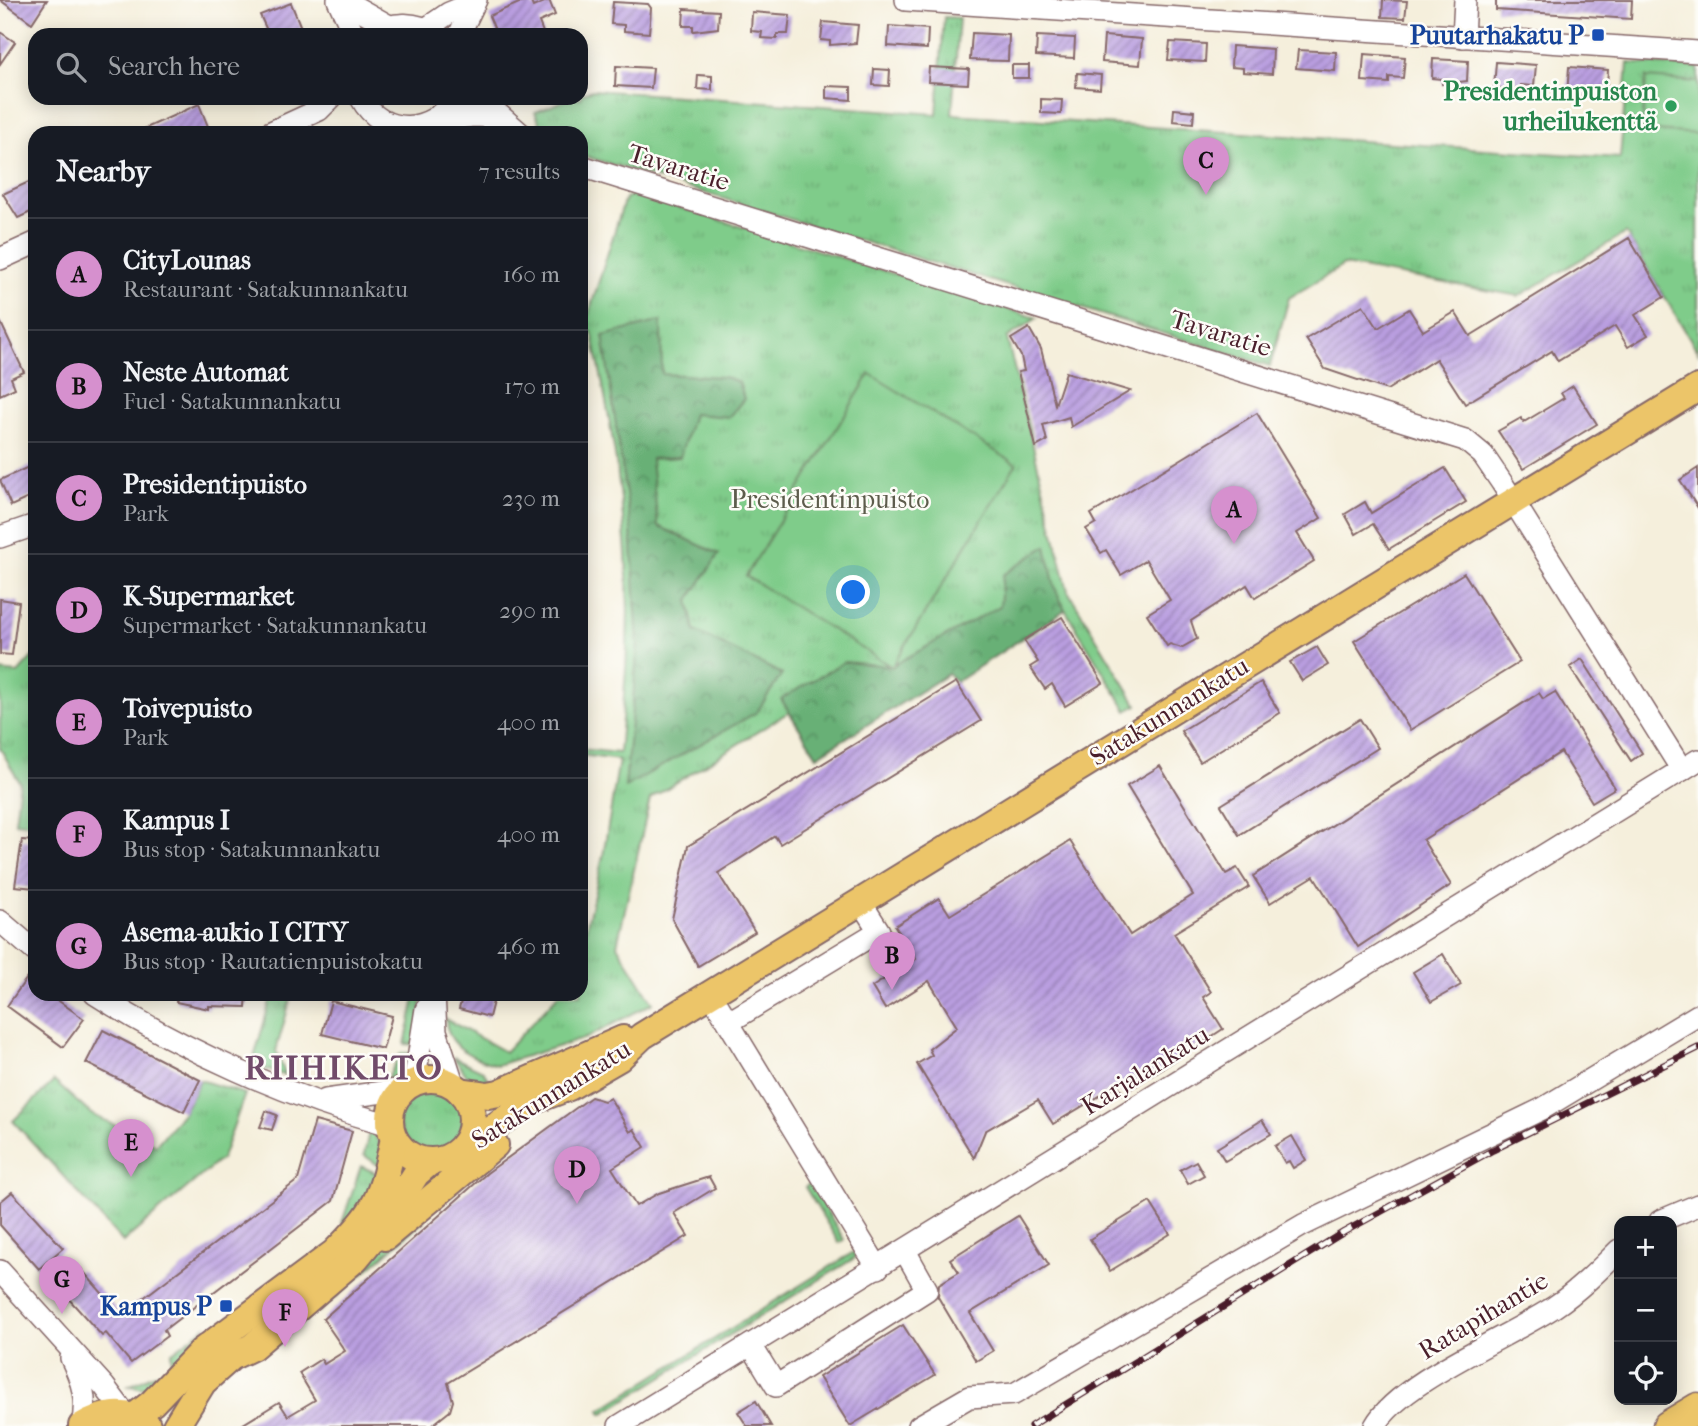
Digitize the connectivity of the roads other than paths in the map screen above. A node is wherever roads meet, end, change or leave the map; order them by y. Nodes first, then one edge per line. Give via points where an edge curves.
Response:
1 (340, 0) edge
2 (906, 0) edge
3 (1465, 0) edge
4 (475, 2) edge
5 (952, 2) edge
6 (1207, 10) edge
7 (351, 28) edge
8 (378, 28) edge
9 (390, 28) edge
10 (421, 28) edge
11 (436, 28) edge
12 (462, 28) edge
13 (1463, 37) junction
14 (1698, 52) edge
15 (323, 105) edge
16 (366, 105) edge
17 (450, 105) edge
18 (487, 105) edge
19 (499, 117) junction
20 (283, 126) edge
21 (388, 126) edge
22 (426, 126) edge
23 (429, 126) edge
24 (511, 126) edge
25 (588, 168) edge
26 (28, 246) edge
27 (0, 259) edge
28 (1698, 388) edge
29 (1513, 500) junction
30 (28, 527) edge
31 (0, 536) edge
32 (1690, 765) edge
33 (860, 901) junction
34 (0, 921) edge
35 (28, 945) edge
36 (711, 994) junction
37 (107, 1001) edge
38 (431, 1001) edge
39 (434, 1001) edge
40 (1698, 1015) edge
41 (729, 1022) junction
42 (642, 1036) junction
43 (409, 1086) junction
44 (569, 1087) junction
45 (457, 1088) junction
46 (322, 1101) junction
47 (392, 1131) junction
48 (459, 1151) junction
49 (429, 1161) junction
50 (1698, 1205) edge
51 (1672, 1216) edge
52 (905, 1251) junction
53 (1614, 1254) edge
54 (355, 1258) junction
55 (878, 1268) junction
56 (0, 1271) edge
57 (751, 1345) junction
58 (68, 1349) junction
59 (1698, 1408) edge
60 (136, 1419) edge
61 (82, 1426) edge
62 (176, 1426) edge
63 (620, 1426) edge
64 (919, 1426) edge
65 (1375, 1426) edge
66 (1668, 1426) edge

1 - 7 street
1 - 8 street
2 - 5 street
3 - 13 street
4 - 11 street via 449,13
4 - 12 street
5 - 6 street
6 - 13 street
9 - 10 street via 409,24
13 - 14 street
15 - 20 street
16 - 21 street
17 - 22 street
18 - 19 street
19 - 23 street via 472,116
19 - 24 street
25 - 29 street, Tavaratie via 1456,436 1475,446
26 - 27 street
28 - 29 main road, Satakunnankatu
29 - 32 street, Tavaratie
29 - 33 main road, Satakunnankatu
30 - 31 street
32 - 52 street, Karjalankatu
33 - 36 main road, Satakunnankatu
33 - 41 street via 879,931
34 - 35 street
36 - 41 street
36 - 42 main road, Satakunnankatu
37 - 46 street via 228,1066
38 - 43 street
39 - 45 street via 436,1031
40 - 64 street via 1542,1109 1303,1225 1014,1394 969,1397
41 - 55 street
42 - 44 main road, Satakunnankatu via 618,1058
42 - 45 main road, Satakunnankatu via 615,1041 499,1093
43 - 45 main road via 436,1079
43 - 46 street
43 - 47 main road via 395,1101
44 - 48 main road, Satakunnankatu via 532,1101
44 - 54 main road via 365,1255
45 - 48 main road via 472,1111 468,1139
46 - 47 street
47 - 49 main road via 404,1152
47 - 60 main road via 380,1198 352,1234 334,1253 202,1351
48 - 49 main road
49 - 54 main road
50 - 51 street
52 - 55 street, Karjalankatu
52 - 57 street via 928,1290 776,1386
53 - 65 street, Ratapihantie via 1556,1306 1425,1382 1394,1403
54 - 62 main road via 252,1348 231,1357 203,1382
55 - 57 street, Karjalankatu
56 - 58 street
57 - 63 street, Karjalankatu
58 - 60 street
58 - 61 street via 84,1395
59 - 66 highway
60 - 61 main road via 102,1417

